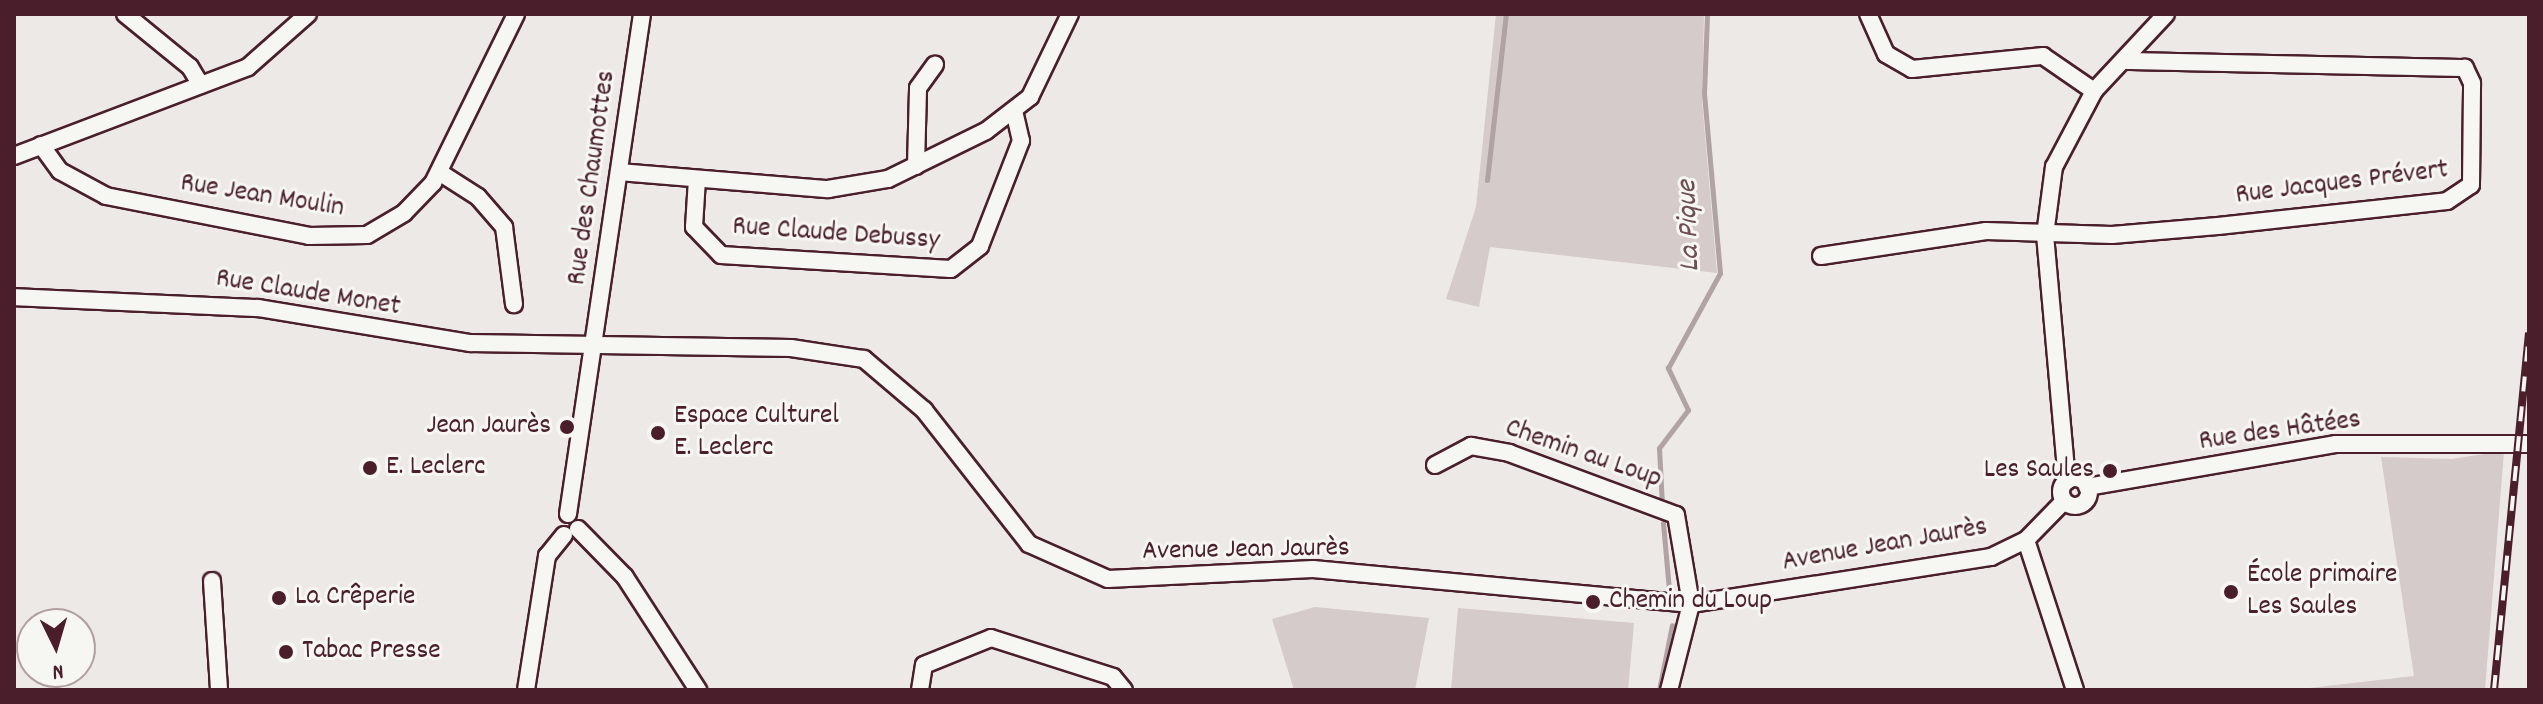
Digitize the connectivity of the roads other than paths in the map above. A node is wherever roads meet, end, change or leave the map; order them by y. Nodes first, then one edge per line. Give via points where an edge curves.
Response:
1 (125, 14) edge
2 (308, 14) edge
3 (516, 14) edge
4 (642, 14) edge
5 (1070, 14) edge
6 (1868, 14) edge
7 (2166, 14) edge
8 (2126, 61) junction
9 (935, 65) dead end
10 (201, 85) junction
11 (2094, 91) junction
12 (1014, 111) junction
13 (41, 145) junction
14 (14, 156) edge
15 (916, 166) junction
16 (439, 172) junction
17 (619, 172) junction
18 (697, 179) junction
19 (2045, 235) junction
20 (1821, 256) dead end
21 (14, 297) edge
22 (514, 304) dead end
23 (593, 349) junction
24 (2529, 444) edge
25 (1435, 465) dead end
26 (2067, 481) junction
27 (2087, 487) junction
28 (2064, 501) junction
29 (571, 532) junction
30 (2026, 540) junction
31 (212, 581) dead end
32 (1691, 604) junction
33 (219, 690) edge
34 (526, 690) edge
35 (698, 690) edge
36 (920, 690) edge
37 (1124, 690) edge
38 (1669, 690) edge
39 (2075, 690) edge

1 - 10 street via 190,67
2 - 10 street via 248,67
3 - 16 street, Rue Jean Moulin
4 - 17 street, Rue des Chaumottes
5 - 12 street via 1030,97
6 - 11 street via 1886,54 1912,69 2043,56
7 - 8 street
8 - 11 street
8 - 19 street, Rue Jacques Prévert via 2465,68 2472,83 2471,185 2458,199 2432,203 2203,227
9 - 15 street via 918,88
10 - 13 street
11 - 19 street via 2054,167
12 - 15 street
12 - 18 street, Rue Claude Debussy via 1021,141 980,246 951,269 721,255 694,227
13 - 14 street
13 - 16 street, Rue Jean Moulin via 60,171 106,196 332,238 388,224
15 - 18 street via 888,179 828,189
16 - 22 street via 478,197 504,227
17 - 18 street
17 - 23 street, Rue des Chaumottes
19 - 20 street via 1986,231
19 - 26 street
21 - 23 street, Rue Claude Monet via 258,308 405,336
23 - 29 street, Rue des Chaumottes via 568,514
23 - 32 street, Avenue Jean Jaurès via 791,348 864,359 924,410 1029,544 1108,579 1313,569
24 - 27 street, Rue des Hâtées via 2336,444
25 - 32 street, Chemin au Loup via 1471,446 1509,453 1676,515
26 - 27 street
26 - 28 street
27 - 28 street, Avenue Jean Jaurès via 2082,504
28 - 30 street, Avenue Jean Jaurès
29 - 34 street via 547,556
29 - 35 street via 625,577
30 - 32 street, Avenue Jean Jaurès via 1950,566
30 - 39 street
31 - 33 street
32 - 38 street
36 - 37 street via 924,665 991,638 1113,677

